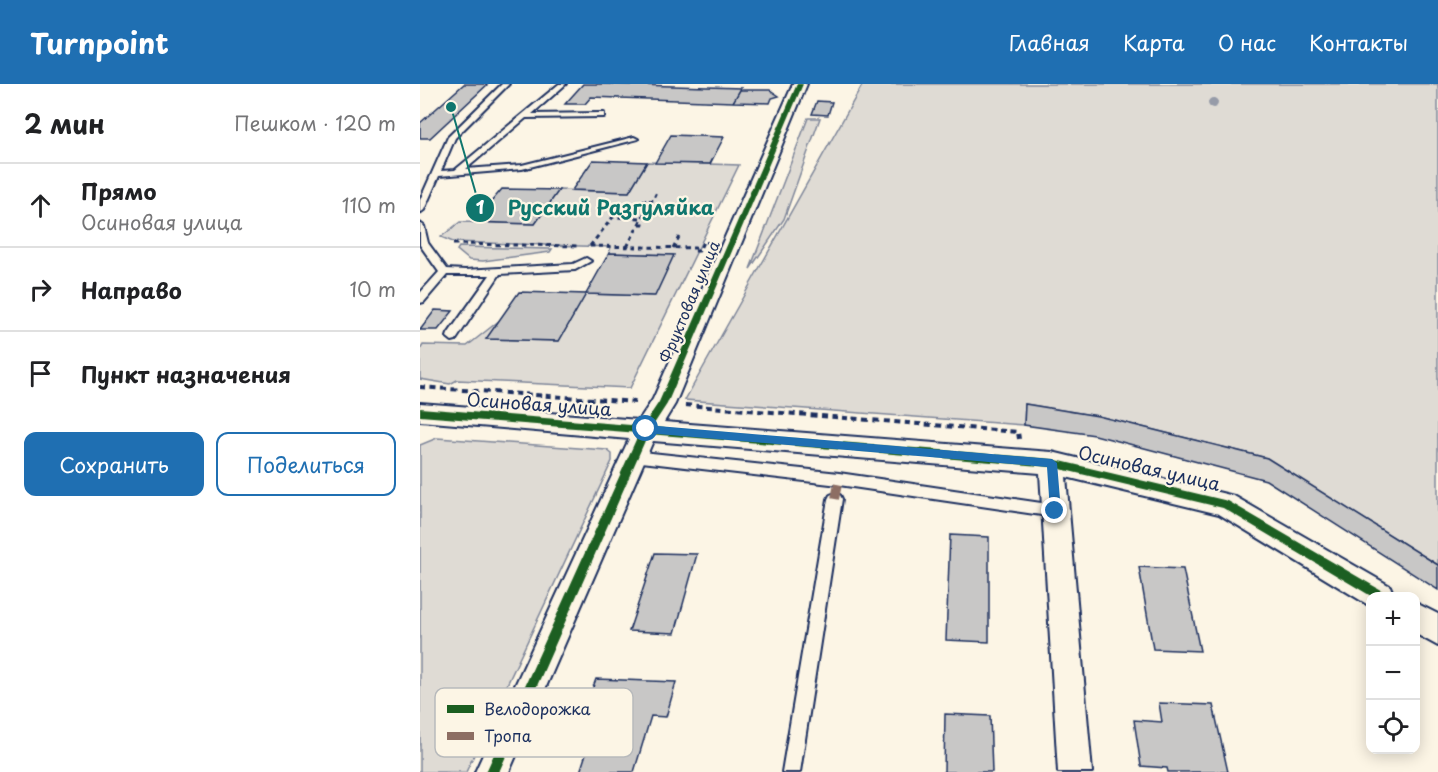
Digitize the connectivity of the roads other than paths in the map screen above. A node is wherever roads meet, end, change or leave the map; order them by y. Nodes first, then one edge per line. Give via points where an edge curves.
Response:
1 (506, 84) edge
2 (563, 84) edge
3 (800, 84) edge
4 (601, 115) dead end
5 (523, 116) junction
6 (634, 139) dead end
7 (457, 172) junction
8 (435, 174) junction
9 (420, 210) edge
10 (420, 226) edge
11 (421, 243) edge
12 (586, 261) dead end
13 (444, 272) junction
14 (497, 272) junction
15 (420, 300) edge
16 (452, 337) dead end
17 (420, 412) edge
18 (646, 429) junction
19 (633, 456) junction
20 (1052, 463) junction
21 (835, 499) dead end
22 (1055, 511) junction
23 (1372, 592) edge
24 (1420, 620) edge
25 (1438, 631) edge
26 (529, 688) edge
27 (499, 757) edge
28 (492, 772) edge
29 (791, 772) edge
30 (1075, 772) edge

1 - 8 lane via 452,137
2 - 5 lane
3 - 18 street, Фруктовая улица via 663,404
4 - 5 lane
5 - 7 lane
6 - 7 lane via 522,167
7 - 8 lane
8 - 9 lane
10 - 11 lane
11 - 13 lane
12 - 14 lane via 575,267
13 - 14 lane
13 - 15 lane
14 - 16 lane
17 - 18 street, Осиновая улица
18 - 19 street, Фруктовая улица
18 - 20 street, Осиновая улица
19 - 22 lane via 839,479
19 - 26 street, Фруктовая улица
20 - 22 street
20 - 23 street, Осиновая улица via 1226,504
21 - 29 lane
22 - 30 street
24 - 25 street
27 - 28 street, Фруктовая улица

